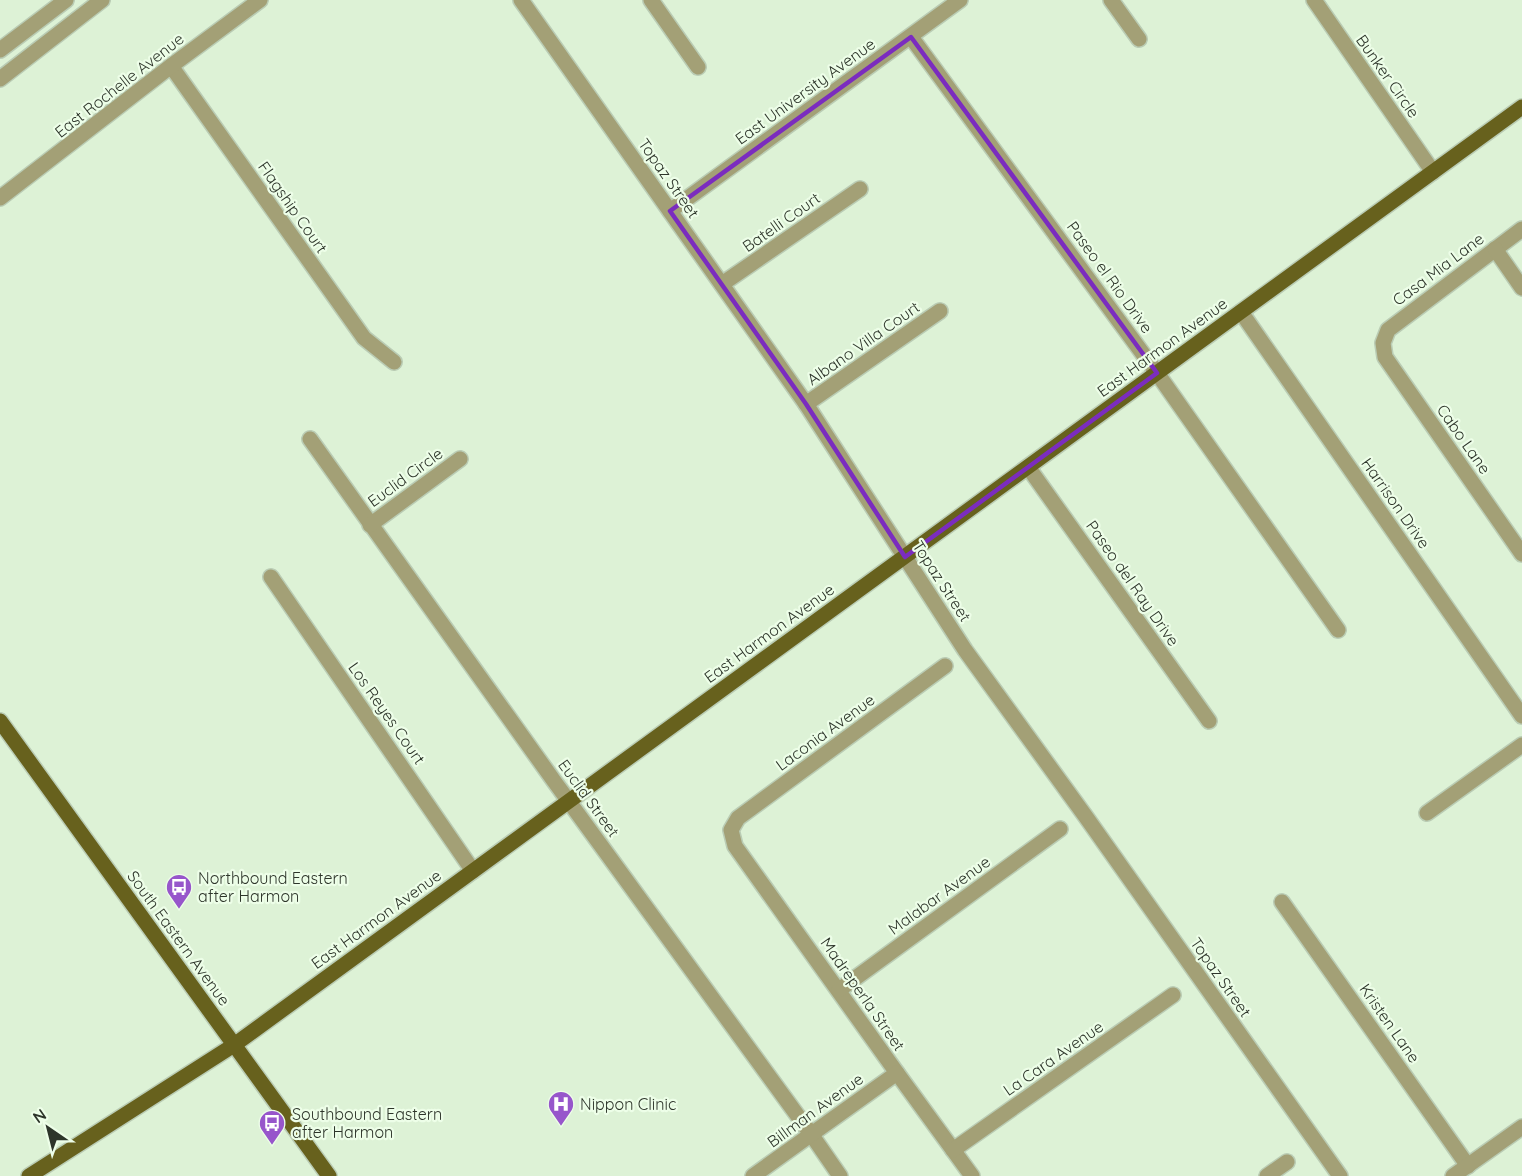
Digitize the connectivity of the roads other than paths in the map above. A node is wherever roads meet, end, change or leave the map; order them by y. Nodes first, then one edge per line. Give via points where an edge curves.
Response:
1 (66, 0) edge
2 (102, 0) edge
3 (260, 0) edge
4 (521, 0) edge
5 (651, 0) edge
6 (960, 0) edge
7 (1111, 0) edge
8 (1314, 0) edge
9 (911, 37) junction
10 (1139, 39) dead end
11 (0, 50) edge
12 (171, 66) junction
13 (698, 67) dead end
14 (0, 79) edge
15 (1522, 107) edge
16 (1433, 172) junction
17 (860, 189) dead end
18 (0, 198) edge
19 (670, 211) junction
20 (1522, 229) edge
21 (1495, 249) junction
22 (722, 285) junction
23 (1522, 288) edge
24 (940, 311) dead end
25 (1241, 312) junction
26 (1383, 343) joint
27 (394, 362) dead end
28 (1157, 373) junction
29 (806, 404) junction
30 (310, 439) dead end
31 (460, 459) dead end
32 (1028, 467) junction
33 (370, 525) junction
34 (1522, 554) edge
35 (905, 557) junction
36 (271, 576) dead end
37 (1338, 630) dead end
38 (945, 666) dead end
39 (1522, 716) edge
40 (0, 721) edge
41 (1209, 721) dead end
42 (1522, 745) edge
43 (569, 801) junction
44 (1427, 813) dead end
45 (1060, 829) dead end
46 (731, 830) joint
47 (473, 871) junction
48 (1282, 902) dead end
49 (839, 990) junction
50 (1173, 995) dead end
51 (234, 1045) junction
52 (897, 1073) junction
53 (1522, 1126) edge
54 (811, 1134) junction
55 (953, 1150) junction
56 (1287, 1162) dead end
57 (1468, 1166) junction
58 (29, 1176) edge
59 (329, 1176) edge
60 (753, 1176) edge
61 (840, 1176) edge
62 (972, 1176) edge
63 (1267, 1176) edge
64 (1340, 1176) edge
65 (1454, 1176) edge

1 - 11 street
2 - 14 street
3 - 12 street, East Rochelle Avenue
4 - 19 street, Topaz Street
5 - 13 street
6 - 9 street, East University Avenue
7 - 10 street
8 - 16 street, Bunker Circle
9 - 19 street, East University Avenue
9 - 28 street, Paseo el Rio Drive
12 - 18 street, East Rochelle Avenue
12 - 27 street, Flagship Court via 364,338
15 - 16 main road, East Harmon Avenue
16 - 25 main road, East Harmon Avenue
17 - 22 street, Batelli Court
19 - 22 street, Topaz Street
20 - 21 street, Casa Mia Lane
21 - 23 street
21 - 26 street, Casa Mia Lane via 1388,330
22 - 29 street, Topaz Street
24 - 29 street, Albano Villa Court
25 - 28 main road, East Harmon Avenue
25 - 39 street, Harrison Drive
26 - 34 street, Cabo Lane via 1385,357
28 - 32 main road, East Harmon Avenue
28 - 37 street, Paseo el Rio Drive
29 - 35 street, Topaz Street
30 - 33 street, Euclid Street
31 - 33 street, Euclid Circle
32 - 35 main road, East Harmon Avenue
32 - 41 street, Paseo del Ray Drive
33 - 43 street, Euclid Street
35 - 43 main road, East Harmon Avenue
35 - 64 street, Topaz Street via 965,650
36 - 47 street, Los Reyes Court
38 - 46 street, Laconia Avenue via 738,819
40 - 51 main road, South Eastern Avenue
42 - 44 street
43 - 47 main road, East Harmon Avenue
43 - 54 street, Euclid Street
45 - 49 street, Malabar Avenue
46 - 49 street, Madreperla Street via 735,846
47 - 51 main road, East Harmon Avenue
48 - 57 street, Kristen Lane
49 - 52 street, Madreperla Street
50 - 55 street, La Cara Avenue
51 - 58 main road, East Harmon Avenue
51 - 59 main road, South Eastern Avenue
52 - 54 street, Billman Avenue
52 - 55 street, Madreperla Street
53 - 57 street
54 - 60 street, Billman Avenue
54 - 61 street, Euclid Street
55 - 62 street, Madreperla Street
56 - 63 street
57 - 65 street

